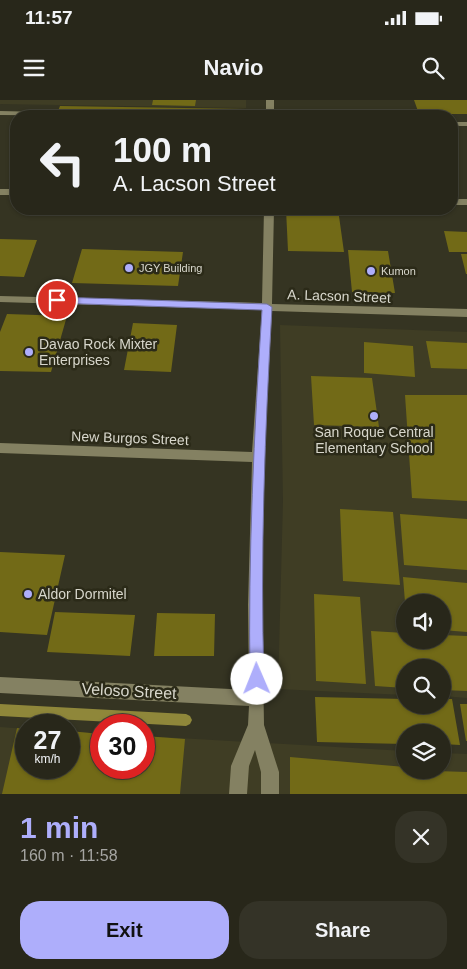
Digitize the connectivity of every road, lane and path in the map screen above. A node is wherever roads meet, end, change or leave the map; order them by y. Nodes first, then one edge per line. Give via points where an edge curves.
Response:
1 (270, 215) edge
2 (0, 299) edge
3 (267, 307) junction
4 (467, 313) edge
5 (0, 448) edge
6 (258, 457) junction
7 (0, 685) edge
8 (257, 698) junction
9 (256, 725) junction
10 (238, 794) edge
11 (270, 794) edge

1 - 3 street
2 - 3 street, A. Lacson Street
3 - 4 street, A. Lacson Street
3 - 6 street
5 - 6 street, New Burgos Street
6 - 8 street
7 - 8 street, Veloso Street
8 - 9 street
9 - 10 street via 240,766
9 - 11 street via 270,772

